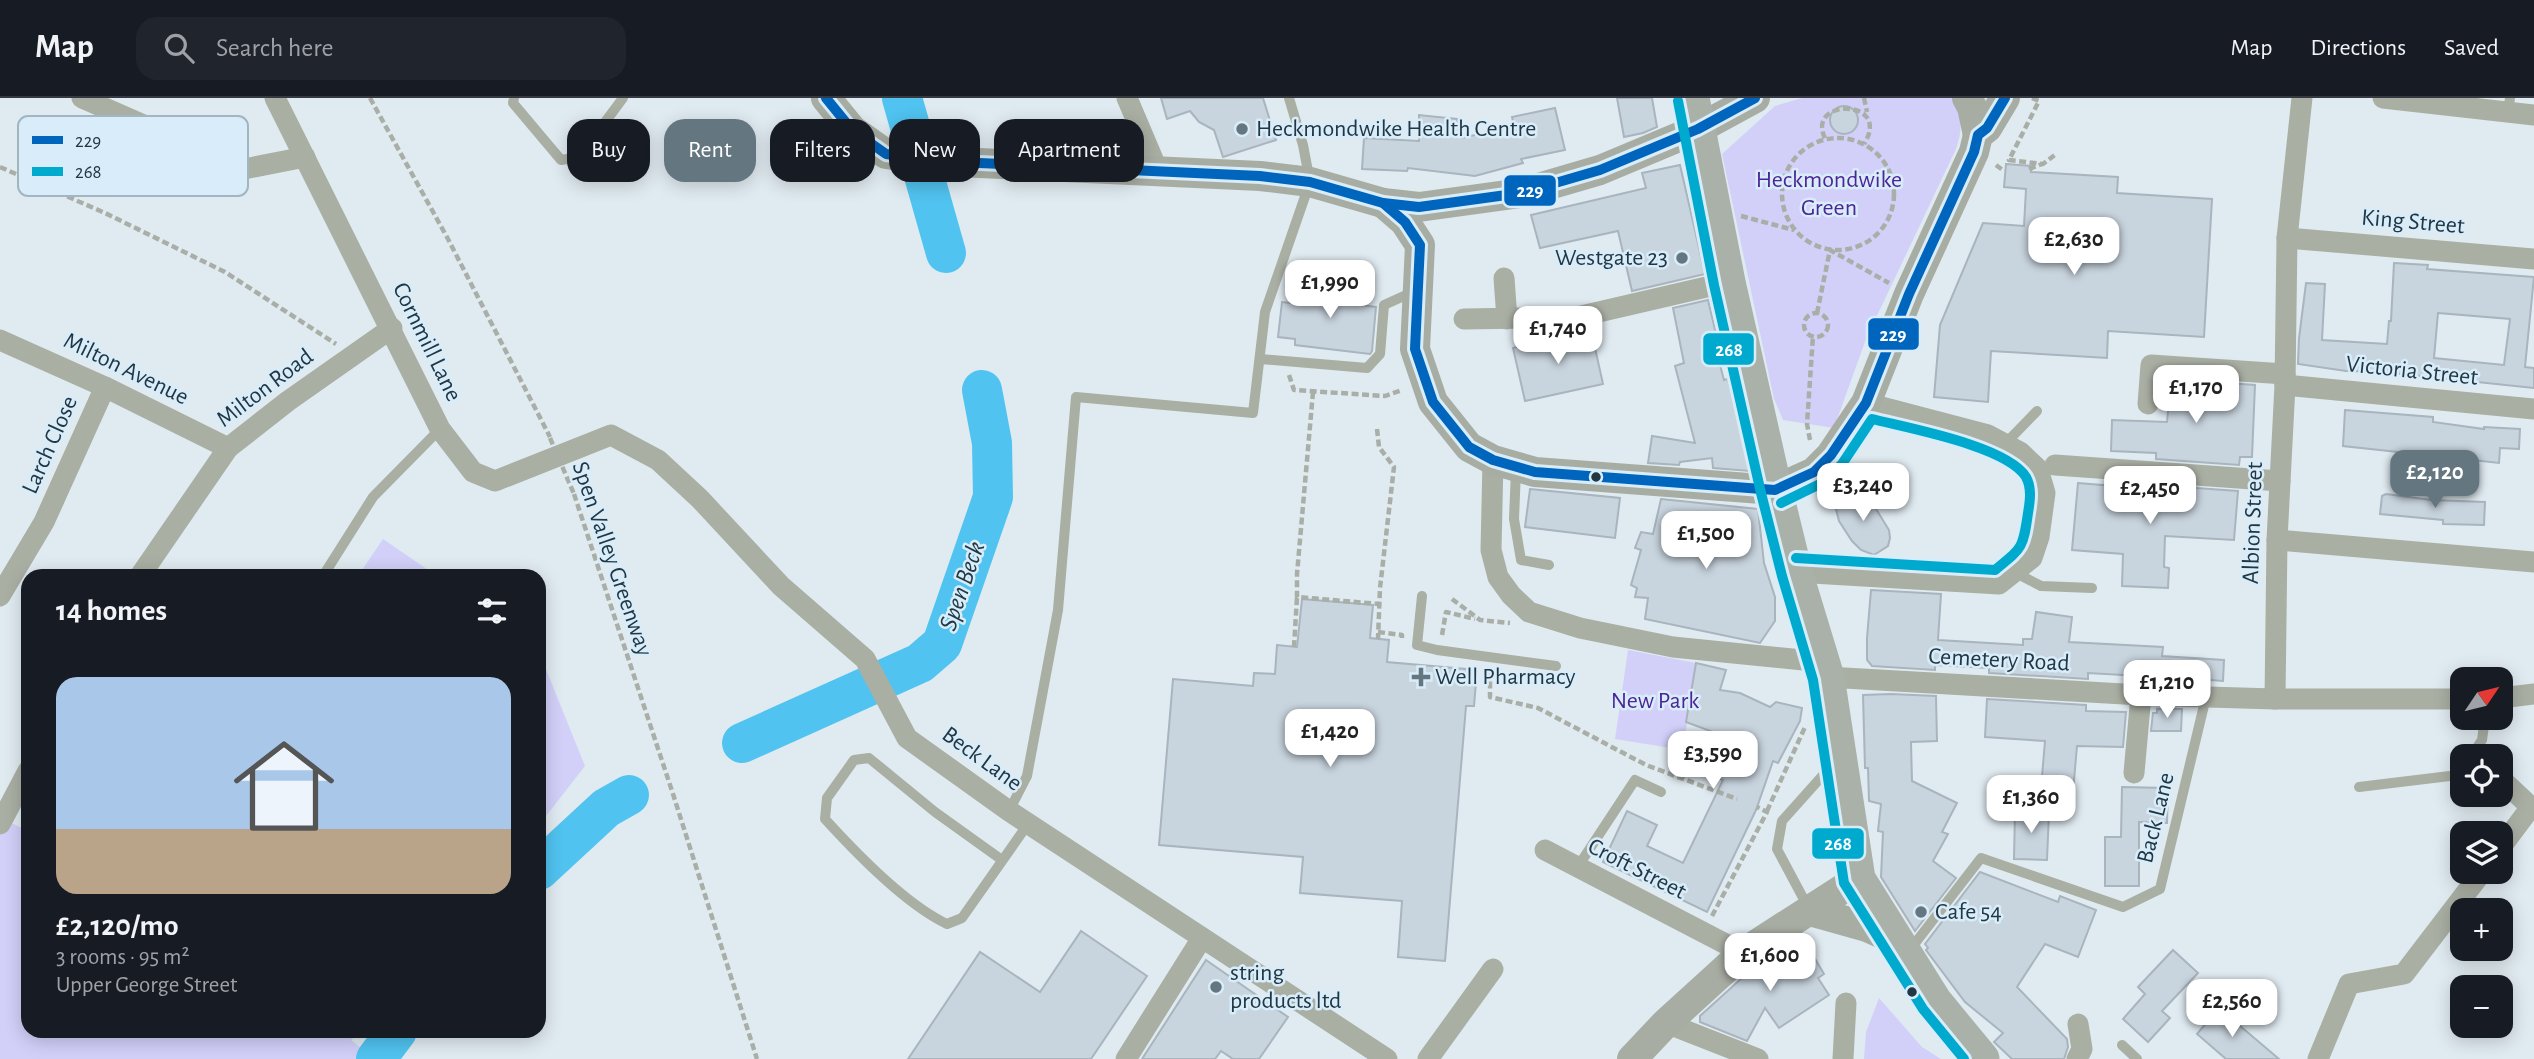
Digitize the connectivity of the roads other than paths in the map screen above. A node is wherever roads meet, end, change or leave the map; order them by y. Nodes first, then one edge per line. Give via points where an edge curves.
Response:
1 (82, 98) edge
2 (275, 98) edge
3 (514, 98) edge
4 (623, 98) edge
5 (826, 98) edge
6 (1127, 98) edge
7 (1289, 98) edge
8 (1755, 98) edge
9 (1966, 98) edge
10 (2005, 98) edge
11 (2302, 98) edge
12 (2383, 98) edge
13 (2509, 105) edge
14 (1695, 114) edge
15 (2534, 115) edge
16 (123, 116) edge
17 (1978, 135) junction
18 (305, 157) junction
19 (248, 168) edge
20 (1158, 171) junction
21 (1310, 182) junction
22 (1468, 201) junction
23 (1383, 203) junction
24 (2287, 238) junction
25 (2534, 259) edge
26 (1419, 275) junction
27 (1504, 278) dead end
28 (1728, 282) junction
29 (1464, 319) dead end
30 (1507, 319) junction
31 (392, 328) junction
32 (0, 340) edge
33 (1260, 359) junction
34 (2285, 379) junction
35 (105, 387) junction
36 (1866, 403) junction
37 (2148, 404) dead end
38 (2534, 409) edge
39 (2037, 411) dead end
40 (440, 429) junction
41 (611, 435) joint
42 (2005, 444) junction
43 (228, 448) junction
44 (1505, 464) junction
45 (2055, 465) dead end
46 (2280, 481) junction
47 (1774, 490) junction
48 (2277, 540) junction
49 (2534, 562) edge
50 (1549, 565) dead end
51 (145, 569) edge
52 (327, 569) edge
53 (1796, 572) junction
54 (2014, 572) junction
55 (2092, 588) dead end
56 (0, 596) edge
57 (1422, 596) dead end
58 (1556, 666) dead end
59 (1827, 682) junction
60 (2534, 694) edge
61 (2141, 695) junction
62 (2206, 697) junction
63 (2513, 697) edge
64 (2275, 699) junction
65 (2450, 699) edge
66 (1839, 757) junction
67 (2134, 773) dead end
68 (2450, 776) edge
69 (21, 784) edge
70 (2360, 787) dead end
71 (2513, 790) edge
72 (1661, 792) dead end
73 (1009, 811) junction
74 (0, 824) edge
75 (1028, 824) junction
76 (2513, 831) edge
77 (1545, 850) dead end
78 (1002, 860) junction
79 (1577, 867) junction
80 (1858, 878) junction
81 (2473, 884) edge
82 (1810, 911) junction
83 (1202, 938) junction
84 (1900, 947) junction
85 (1743, 953) junction
86 (1493, 969) dead end
87 (1846, 1003) dead end
88 (1666, 1023) junction
89 (2078, 1024) dead end
90 (2122, 1045) dead end
91 (1726, 1054) edge
92 (1126, 1059) edge
93 (1387, 1059) edge
94 (1428, 1059) edge
95 (1632, 1059) edge
96 (1758, 1059) edge
97 (1843, 1059) edge
98 (1982, 1059) edge
99 (2077, 1059) edge
100 (2137, 1059) edge
101 (2318, 1059) edge

1 - 16 street
2 - 18 street, Cornmill Lane
3 - 4 lane via 513,103 561,160 579,157
5 - 20 street via 852,130 886,155 935,162
6 - 20 street
7 - 21 lane
8 - 14 street
9 - 17 street
10 - 17 street
11 - 24 street, Albion Street
12 - 13 street
13 - 15 street
14 - 22 street via 1600,170 1521,193
14 - 28 main road
17 - 36 street
18 - 19 street
18 - 31 street, Cornmill Lane
20 - 21 street
21 - 23 street
21 - 33 lane via 1265,312
22 - 23 street via 1419,207
22 - 26 street via 1438,227
23 - 26 street via 1405,222 1420,245
24 - 25 street, King Street
24 - 34 street, Albion Street
26 - 33 lane via 1384,306 1380,354 1367,368
26 - 44 street via 1415,349 1433,402 1469,447
27 - 30 street
28 - 30 street via 1577,317
28 - 47 main road
29 - 30 street
31 - 40 street, Cornmill Lane
31 - 43 street, Milton Road
32 - 35 street, Milton Avenue
33 - 73 lane via 1253,413 1076,397 1058,610 1027,776
34 - 37 street, Victoria Street via 2151,365
34 - 38 street, Victoria Street
34 - 46 street, Albion Street
35 - 43 street, Milton Avenue
35 - 56 street, Larch Close via 44,522
36 - 42 street via 1988,435
36 - 47 street via 1814,472
39 - 42 lane
40 - 41 street, Cornmill Lane via 473,472 495,481
40 - 52 lane via 373,496
41 - 73 street, Beck Lane via 658,460 781,586 865,659 907,738
42 - 54 street via 2038,469 2045,493 2032,558
43 - 51 street, Milton Road
44 - 47 street via 1549,473
44 - 50 lane via 1521,560
44 - 59 street, Cemetery Road via 1491,550 1498,577 1529,612 1580,628
45 - 46 street
46 - 48 street, Albion Street
47 - 53 main road
48 - 49 street
48 - 64 street, Albion Street
53 - 54 street via 1999,584
53 - 59 main road
54 - 55 lane via 2041,586
57 - 58 lane via 1417,645
59 - 61 street, Cemetery Road
59 - 66 main road
60 - 63 street
61 - 62 street, Cemetery Road
61 - 67 street
62 - 64 street, Cemetery Road
62 - 84 lane, Back Lane via 2160,889 2123,907 1981,858
64 - 65 street, Cemetery Road
66 - 80 main road
66 - 82 lane via 1782,821 1777,849
68 - 70 lane
69 - 74 street
71 - 76 street via 2531,807
72 - 79 lane via 1635,779
73 - 75 street, Beck Lane
75 - 78 lane
75 - 83 street, Beck Lane
77 - 79 street, Croft Street
78 - 78 lane via 962,918 947,924 926,914 844,840 825,818 827,799 855,760 869,758
79 - 85 street, Croft Street
80 - 82 street
80 - 84 main road
81 - 101 street via 2404,974 2349,984
82 - 84 street via 1867,927
82 - 85 street
83 - 92 street
83 - 93 street, Beck Lane
84 - 98 main road via 1935,1002
85 - 88 street
86 - 94 street
87 - 97 street
88 - 91 street
88 - 95 street
89 - 99 street via 2082,1049
90 - 100 lane
91 - 96 street

